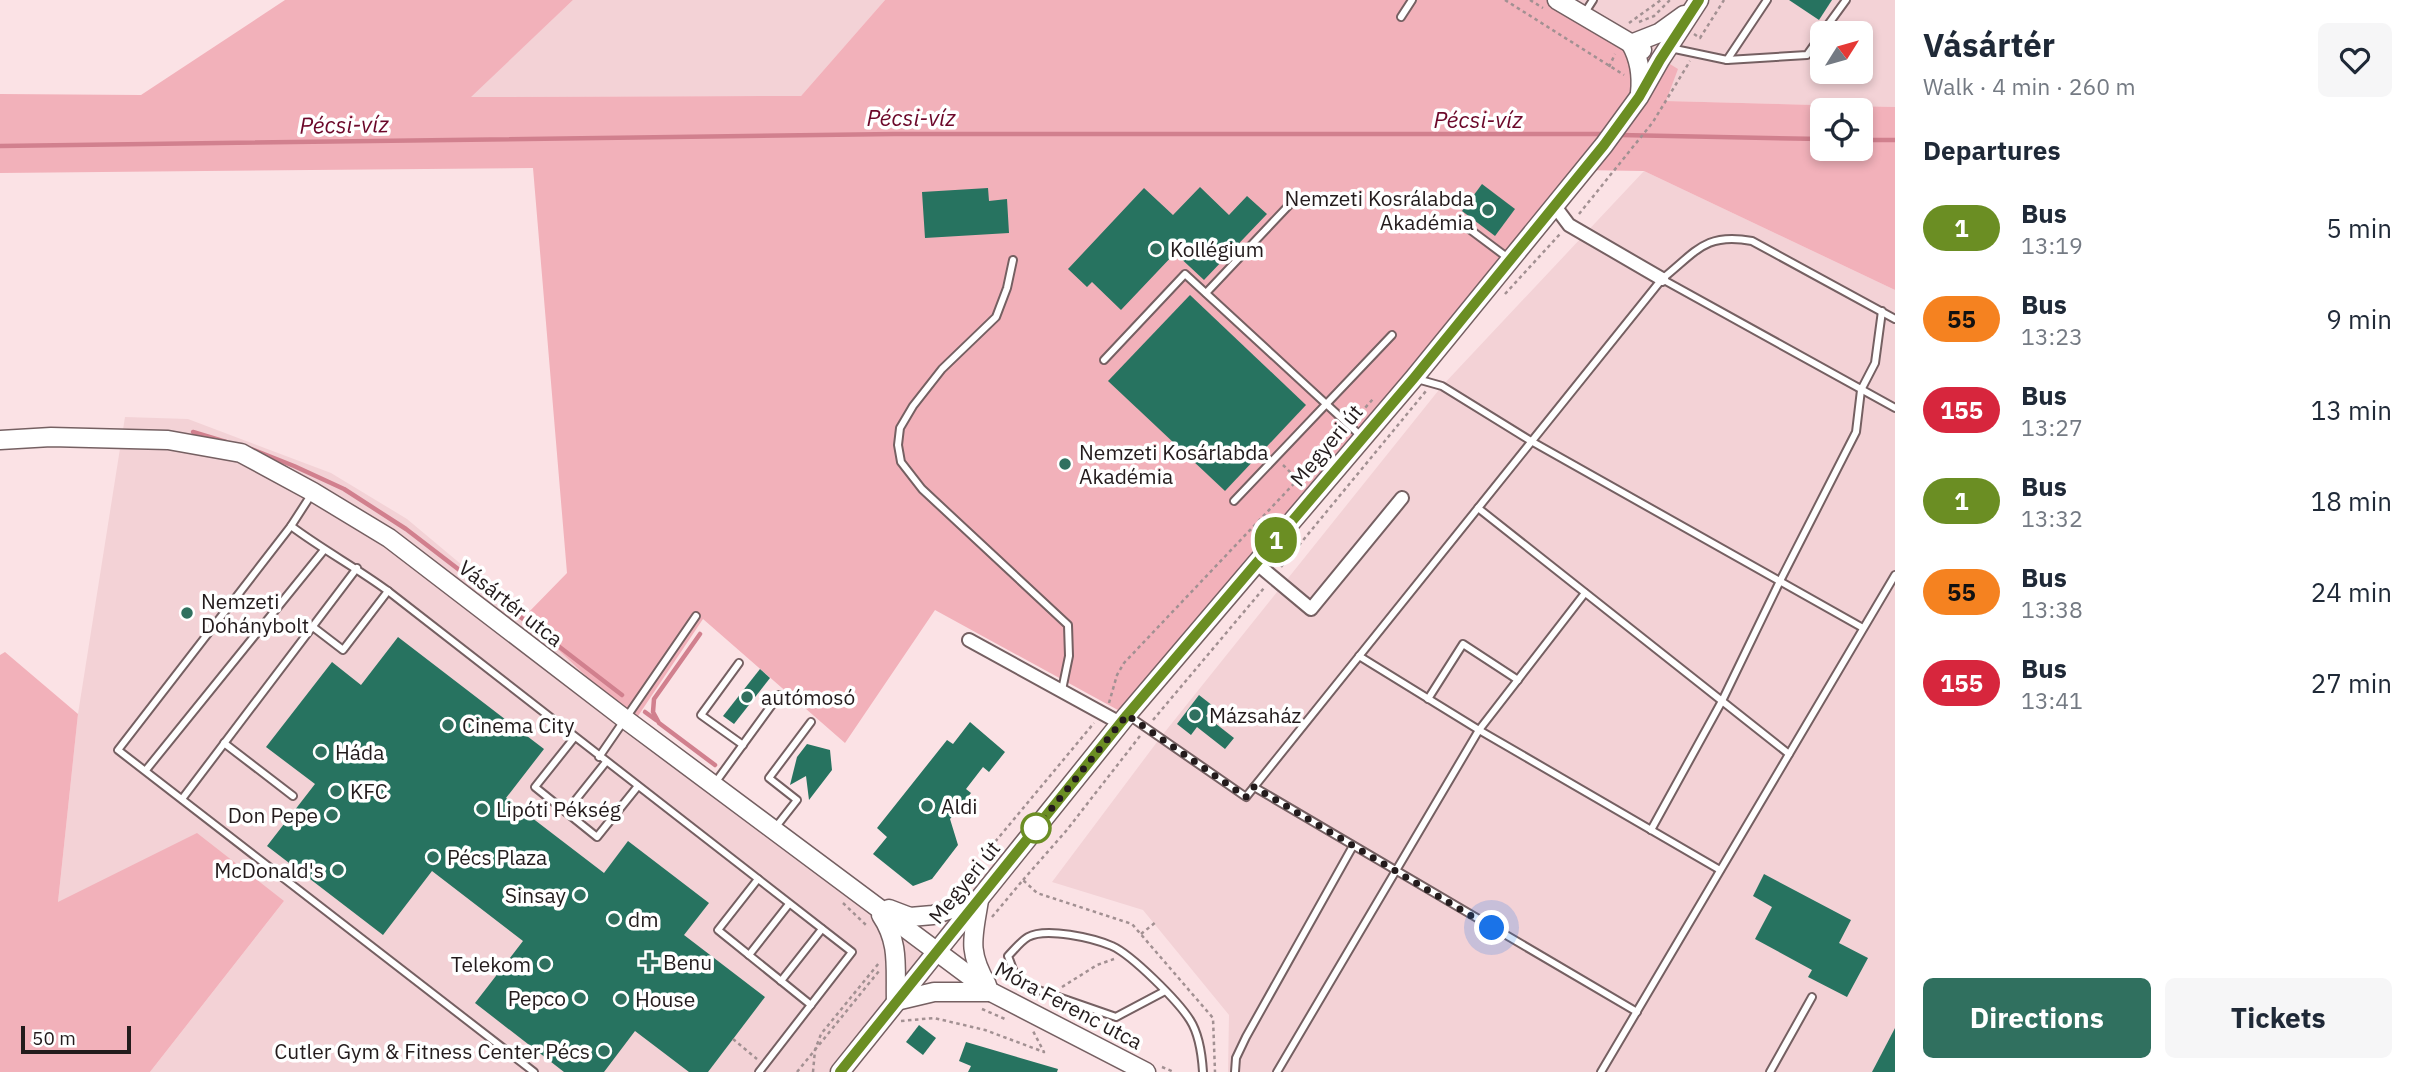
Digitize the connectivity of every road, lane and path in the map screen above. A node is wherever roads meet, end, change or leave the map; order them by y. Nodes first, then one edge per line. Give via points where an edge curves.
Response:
1 (1412, 0) edge
2 (1506, 0) edge
3 (1557, 0) edge
4 (1593, 0) edge
5 (1767, 0) edge
6 (1846, 0) edge
7 (1698, 2) edge
8 (1583, 16) junction
9 (1401, 17) dead end
10 (1831, 21) edge
11 (1700, 38) dead end
12 (1631, 44) junction
13 (1810, 51) edge
14 (1664, 54) junction
15 (1693, 55) junction
16 (1727, 60) junction
17 (1627, 77) dead end
18 (1639, 97) junction
19 (1292, 203) dead end
20 (1554, 205) junction
21 (1460, 222) dead end
22 (1569, 225) junction
23 (1510, 259) junction
24 (1013, 260) dead end
25 (1662, 279) junction
26 (1206, 293) junction
27 (1500, 299) dead end
28 (1882, 311) junction
29 (1895, 319) edge
30 (1392, 335) dead end
31 (1104, 360) dead end
32 (1414, 378) junction
33 (1433, 383) junction
34 (1861, 390) junction
35 (1326, 404) junction
36 (1895, 408) edge
37 (1363, 438) junction
38 (0, 440) edge
39 (1531, 441) junction
40 (313, 492) junction
41 (1402, 498) dead end
42 (1234, 501) dead end
43 (1478, 508) junction
44 (291, 526) junction
45 (324, 550) junction
46 (1256, 563) junction
47 (357, 568) junction
48 (1895, 575) edge
49 (1273, 578) junction
50 (1780, 581) junction
51 (388, 592) junction
52 (1585, 593) junction
53 (696, 616) dead end
54 (313, 627) junction
55 (1864, 628) junction
56 (969, 640) dead end
57 (1359, 656) junction
58 (739, 663) dead end
59 (1518, 680) junction
60 (1062, 692) junction
61 (779, 695) dead end
62 (1429, 699) junction
63 (1722, 701) junction
64 (1102, 712) junction
65 (625, 719) junction
66 (1124, 719) junction
67 (811, 722) dead end
68 (1146, 728) junction
69 (1479, 730) junction
70 (574, 738) junction
71 (224, 743) junction
72 (743, 746) junction
73 (1789, 754) junction
74 (599, 757) junction
75 (606, 762) junction
76 (146, 771) junction
77 (714, 785) junction
78 (638, 786) junction
79 (1254, 787) junction
80 (293, 796) dead end
81 (182, 799) junction
82 (566, 812) junction
83 (774, 829) junction
84 (1651, 830) junction
85 (1353, 846) junction
86 (1720, 870) junction
87 (1396, 871) junction
88 (758, 880) junction
89 (1023, 880) junction
90 (952, 894) dead end
91 (839, 900) dead end
92 (979, 900) junction
93 (873, 903) junction
94 (789, 904) junction
95 (990, 920) dead end
96 (1156, 922) dead end
97 (867, 925) dead end
98 (822, 929) junction
99 (1141, 934) junction
100 (1118, 950) junction
101 (937, 952) junction
102 (749, 955) junction
103 (893, 957) junction
104 (781, 981) junction
105 (1165, 991) junction
106 (991, 992) junction
107 (1050, 993) junction
108 (1812, 997) dead end
109 (811, 1005) junction
110 (902, 1006) junction
111 (1637, 1012) junction
112 (1006, 1019) dead end
113 (1043, 1034) dead end
114 (733, 1039) dead end
115 (815, 1050) junction
116 (765, 1065) junction
117 (534, 1072) edge
118 (759, 1072) edge
119 (797, 1072) edge
120 (813, 1072) edge
121 (840, 1072) edge
122 (1146, 1072) edge
123 (1203, 1072) edge
124 (1215, 1072) edge
125 (1235, 1072) edge
126 (1278, 1072) edge
127 (1601, 1072) edge
128 (1770, 1072) edge

1 - 9 lane
2 - 17 path
3 - 8 street
4 - 8 lane
5 - 16 lane
6 - 10 lane
7 - 12 street via 1659,33
7 - 14 street, Megyeri út
8 - 12 street
11 - 15 path
12 - 14 street
12 - 18 street via 1642,78
13 - 16 lane via 1807,55
14 - 15 lane
14 - 18 street, Megyeri út
15 - 16 lane
15 - 22 path via 1653,122
18 - 20 street, Megyeri út
19 - 26 lane
20 - 22 street
20 - 23 street, Megyeri út
21 - 23 lane
22 - 25 street
22 - 27 path
23 - 32 street, Megyeri út
24 - 60 lane via 996,317 912,406 900,428 898,445 901,462 922,489 1068,625 1069,656
25 - 28 lane via 1710,241 1740,238
25 - 34 lane
25 - 39 lane
26 - 31 lane via 1185,274
26 - 35 lane
28 - 29 lane
28 - 34 lane via 1875,363
30 - 35 lane
32 - 33 lane
32 - 37 street, Megyeri út
33 - 39 lane
33 - 49 path
34 - 36 lane
34 - 50 lane via 1856,432
35 - 37 lane
35 - 42 lane
37 - 46 street, Megyeri út
38 - 40 street, Vásártér utca via 51,437 180,442 241,453
39 - 43 lane
39 - 50 lane
40 - 44 lane
40 - 65 street, Vásártér utca via 389,538
41 - 49 street via 1311,609
43 - 52 lane
43 - 57 lane
44 - 45 lane
44 - 76 lane via 118,750
45 - 47 lane
45 - 76 lane
46 - 49 street
46 - 66 street, Megyeri út
47 - 51 lane
47 - 54 lane
48 - 55 lane
49 - 68 path
50 - 55 lane
50 - 63 lane
51 - 54 lane via 343,650
51 - 70 lane
52 - 59 lane
52 - 63 lane
53 - 65 lane
54 - 71 lane
55 - 73 lane
56 - 60 street
57 - 62 lane
57 - 79 lane
58 - 72 lane via 701,715
59 - 62 lane via 1463,644
59 - 69 lane
60 - 64 street
61 - 72 lane
62 - 69 lane
63 - 73 lane
63 - 84 lane
64 - 66 street
64 - 90 path
65 - 74 lane
65 - 77 street, Vásártér utca
66 - 68 lane
66 - 92 street, Megyeri út
67 - 83 lane via 769,778 797,800
68 - 79 lane via 1246,797
68 - 89 path
69 - 84 lane
69 - 87 lane
70 - 74 lane
70 - 82 lane via 535,787
71 - 80 lane
71 - 81 lane
72 - 77 lane
73 - 86 lane
74 - 75 lane
75 - 78 lane
75 - 82 lane
76 - 81 lane
77 - 83 street, Vásártér utca
78 - 82 lane via 597,837
78 - 88 lane
79 - 85 lane
81 - 117 lane
83 - 93 street, Vásártér utca
84 - 86 lane
85 - 87 lane
85 - 125 lane via 1246,1037
86 - 111 lane
87 - 111 lane
87 - 126 lane
88 - 94 lane
88 - 102 lane via 718,930
89 - 95 path
89 - 99 path via 1037,893 1132,924
91 - 97 path
92 - 93 street via 933,915 910,917
92 - 101 street, Megyeri út
92 - 106 street via 972,947 976,966
93 - 101 street, Vásártér utca
93 - 103 street via 890,929
94 - 98 lane
94 - 102 lane
96 - 99 path
98 - 104 lane
98 - 109 lane via 852,952
99 - 124 path via 1213,1018
100 - 105 lane
100 - 107 path via 1113,961 1097,965
100 - 107 lane via 1056,932 1029,937 1008,956 1018,983
101 - 106 street, Móra Ferenc utca
101 - 110 street, Megyeri út
102 - 104 lane
103 - 110 street
103 - 115 path via 876,965 821,1034
104 - 109 lane
105 - 107 lane via 1116,1017
105 - 123 lane via 1191,1021
106 - 110 street via 934,992
106 - 112 path via 981,1009
106 - 122 street, Móra Ferenc utca
108 - 128 lane
109 - 116 lane
110 - 113 path via 900,1021 934,1018 985,1030 1044,1052 1032,1028
110 - 121 street, Megyeri út
111 - 127 lane
114 - 116 path
115 - 119 path
115 - 120 path
116 - 118 lane

